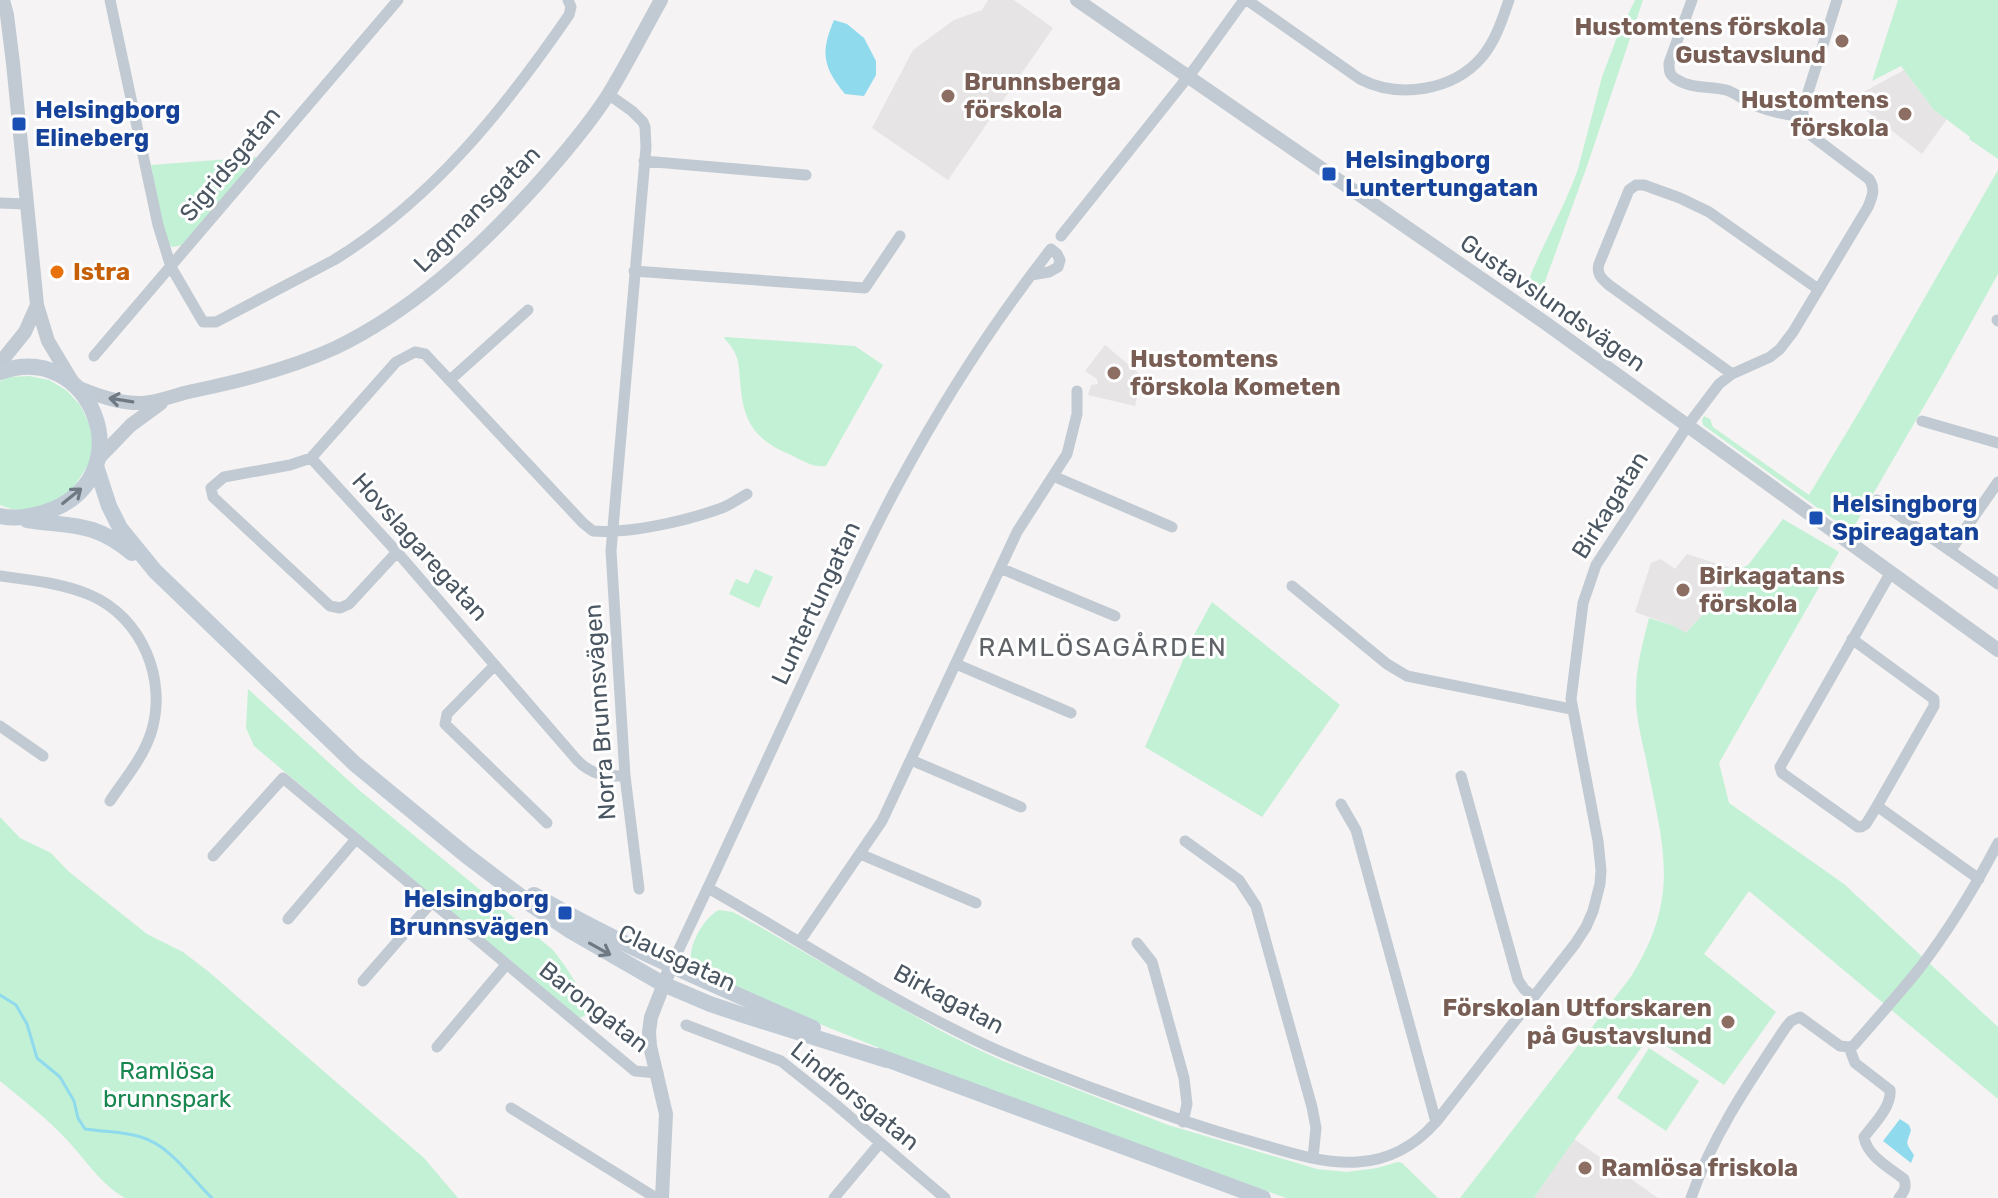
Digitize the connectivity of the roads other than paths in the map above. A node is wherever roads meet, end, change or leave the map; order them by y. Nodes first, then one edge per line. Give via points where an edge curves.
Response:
1 (3, 0) edge
2 (110, 0) edge
3 (398, 0) edge
4 (568, 0) edge
5 (661, 0) edge
6 (1077, 0) edge
7 (1246, 0) edge
8 (1509, 0) edge
9 (1692, 0) edge
10 (1837, 0) edge
11 (1187, 76) junction
12 (608, 94) junction
13 (1803, 117) junction
14 (644, 161) junction
15 (806, 175) dead end
16 (0, 203) edge
17 (27, 204) junction
18 (900, 236) dead end
19 (1061, 236) dead end
20 (171, 267) junction
21 (634, 271) junction
22 (1031, 275) dead end
23 (1818, 289) junction
24 (37, 305) junction
25 (528, 310) dead end
26 (94, 356) dead end
27 (0, 363) edge
28 (0, 372) edge
29 (1732, 374) junction
30 (450, 380) junction
31 (75, 385) junction
32 (1077, 391) dead end
33 (165, 399) junction
34 (1922, 421) dead end
35 (1688, 425) junction
36 (1998, 443) edge
37 (311, 458) junction
38 (97, 462) junction
39 (1053, 476) junction
40 (1998, 482) edge
41 (747, 494) dead end
42 (1877, 500) dead end
43 (8, 517) edge
44 (1172, 527) dead end
45 (612, 531) junction
46 (1950, 551) junction
47 (397, 552) junction
48 (1000, 568) junction
49 (155, 571) junction
50 (1891, 572) junction
51 (0, 576) edge
52 (1998, 584) edge
53 (1292, 586) dead end
54 (1115, 616) dead end
55 (1852, 639) junction
56 (1998, 650) edge
57 (956, 664) junction
58 (495, 665) junction
59 (1571, 709) junction
60 (1071, 713) dead end
61 (0, 726) edge
62 (43, 756) dead end
63 (911, 760) junction
64 (625, 776) junction
65 (1461, 776) dead end
66 (110, 801) dead end
67 (1341, 804) dead end
68 (1877, 806) junction
69 (1021, 807) dead end
70 (547, 823) dead end
71 (356, 839) junction
72 (1185, 841) dead end
73 (1998, 843) edge
74 (860, 854) junction
75 (213, 856) dead end
76 (467, 856) junction
77 (1979, 879) junction
78 (708, 888) junction
79 (639, 889) dead end
80 (431, 903) junction
81 (976, 903) dead end
82 (288, 919) dead end
83 (800, 941) junction
84 (1137, 943) dead end
85 (506, 965) junction
86 (671, 966) junction
87 (363, 981) dead end
88 (663, 984) junction
89 (1534, 997) junction
90 (686, 1025) dead end
91 (437, 1047) dead end
92 (1849, 1047) junction
93 (887, 1060) junction
94 (658, 1073) junction
95 (511, 1108) dead end
96 (1183, 1122) junction
97 (1436, 1122) junction
98 (880, 1143) junction
99 (1313, 1158) junction
100 (656, 1198) edge
101 (662, 1198) edge
102 (834, 1198) edge
103 (945, 1198) edge
104 (1263, 1198) edge
105 (1691, 1198) edge
106 (1899, 1198) edge

1 - 17 street
2 - 20 street
3 - 20 street, Sigridsgatan
4 - 20 street via 569,15 491,120 407,205 351,249 209,323 197,315
5 - 12 street, Lagmansgatan
6 - 11 street, Gustavslundsvägen
7 - 8 street via 1360,79 1406,90 1444,83 1476,62 1493,41
7 - 11 street
9 - 13 street via 1669,63 1671,75
10 - 13 street
11 - 19 street
11 - 35 street, Gustavslundsvägen
12 - 14 street, Norra Brunnsvägen via 643,122
12 - 33 street, Lagmansgatan via 519,204 454,268 398,311 317,356
13 - 23 street via 1812,136 1866,176 1873,190
14 - 15 street
14 - 21 street, Norra Brunnsvägen
16 - 17 street
17 - 24 street
18 - 21 street via 865,288
20 - 26 street, Sigridsgatan
21 - 45 street, Norra Brunnsvägen
22 - 78 street, Luntertungatan via 963,372 898,484
23 - 29 street via 1780,349
23 - 29 street via 1709,212 1644,185 1631,188 1598,273
24 - 27 street via 25,332
24 - 31 street via 48,341
25 - 30 street
28 - 31 main road via 36,368
29 - 35 street, Birkagatan
30 - 37 street via 421,353 403,357
30 - 45 street via 583,523 593,531
33 -> 31 street, Lagmansgatan via 126,402
31 - 38 main road, Clausgatan via 98,424
32 - 39 street via 1071,443
33 - 38 street, Lagmansgatan via 131,425
34 - 36 street
35 - 50 street, Gustavslundsvägen
35 - 59 street, Birkagatan via 1611,539 1588,583
37 - 47 street, Hovslagaregatan
37 - 47 street via 224,477 213,485 212,494 330,606 349,604
43 -> 38 main road via 40,514 72,499
38 - 49 main road, Clausgatan via 120,528
39 - 44 street
39 - 48 street
40 - 46 street
41 - 45 street via 722,508 676,521
42 - 46 street
43 - 49 main road, Clausgatan via 96,530
45 - 64 street, Norra Brunnsvägen
46 - 52 street
47 - 58 street, Hovslagaregatan
48 - 54 street
48 - 57 street
49 - 76 main road, Clausgatan via 355,764
50 - 55 street
50 - 56 street, Gustavslundsvägen
51 - 66 street via 92,595 120,614 146,649 157,690 153,727
53 - 59 street via 1407,676
55 - 68 street via 1934,699
55 - 68 street via 1780,767 1858,827
57 - 60 street
57 - 63 street
58 - 64 street, Hovslagaregatan via 584,767 599,775
58 - 70 street via 447,714 445,724
59 - 89 street, Birkagatan via 1598,841 1600,884 1586,927
61 - 62 street
63 - 69 street
63 - 74 street
64 - 79 street, Norra Brunnsvägen
65 - 89 street via 1518,980
67 - 97 street via 1356,830
68 - 77 street
71 - 75 street, Barongatan via 283,778
71 - 80 street, Barongatan
71 - 82 street
72 - 99 street via 1239,880 1256,906 1312,1107
73 - 77 street
74 - 81 street
74 - 83 street
76 - 86 main road, Clausgatan
76 -> 88 main road, Clausgatan via 571,931
77 - 92 street via 1921,966
78 - 83 street, Birkagatan
78 - 86 street, Luntertungatan
80 - 85 street, Barongatan
80 - 87 street
83 - 96 street, Birkagatan via 982,1044
84 - 96 street via 1152,962 1184,1078
85 - 91 street, Barongatan
85 - 94 street, Barongatan via 635,1071
86 - 88 street
86 - 93 main road, Clausgatan
88 - 93 main road, Clausgatan
88 - 94 street via 649,1032
89 - 97 street, Birkagatan
90 - 98 street, Lindforsgatan via 781,1061
92 - 105 street via 1800,1017 1791,1021 1733,1108
92 - 106 street via 1855,1063 1890,1090 1889,1101 1864,1137 1871,1153 1904,1179
93 - 104 main road, Clausgatan
94 - 101 street via 666,1114
95 - 100 street
96 - 99 street, Birkagatan
97 - 99 street, Birkagatan via 1412,1144 1378,1159 1347,1163
98 - 102 street
98 - 103 street, Lindforsgatan

